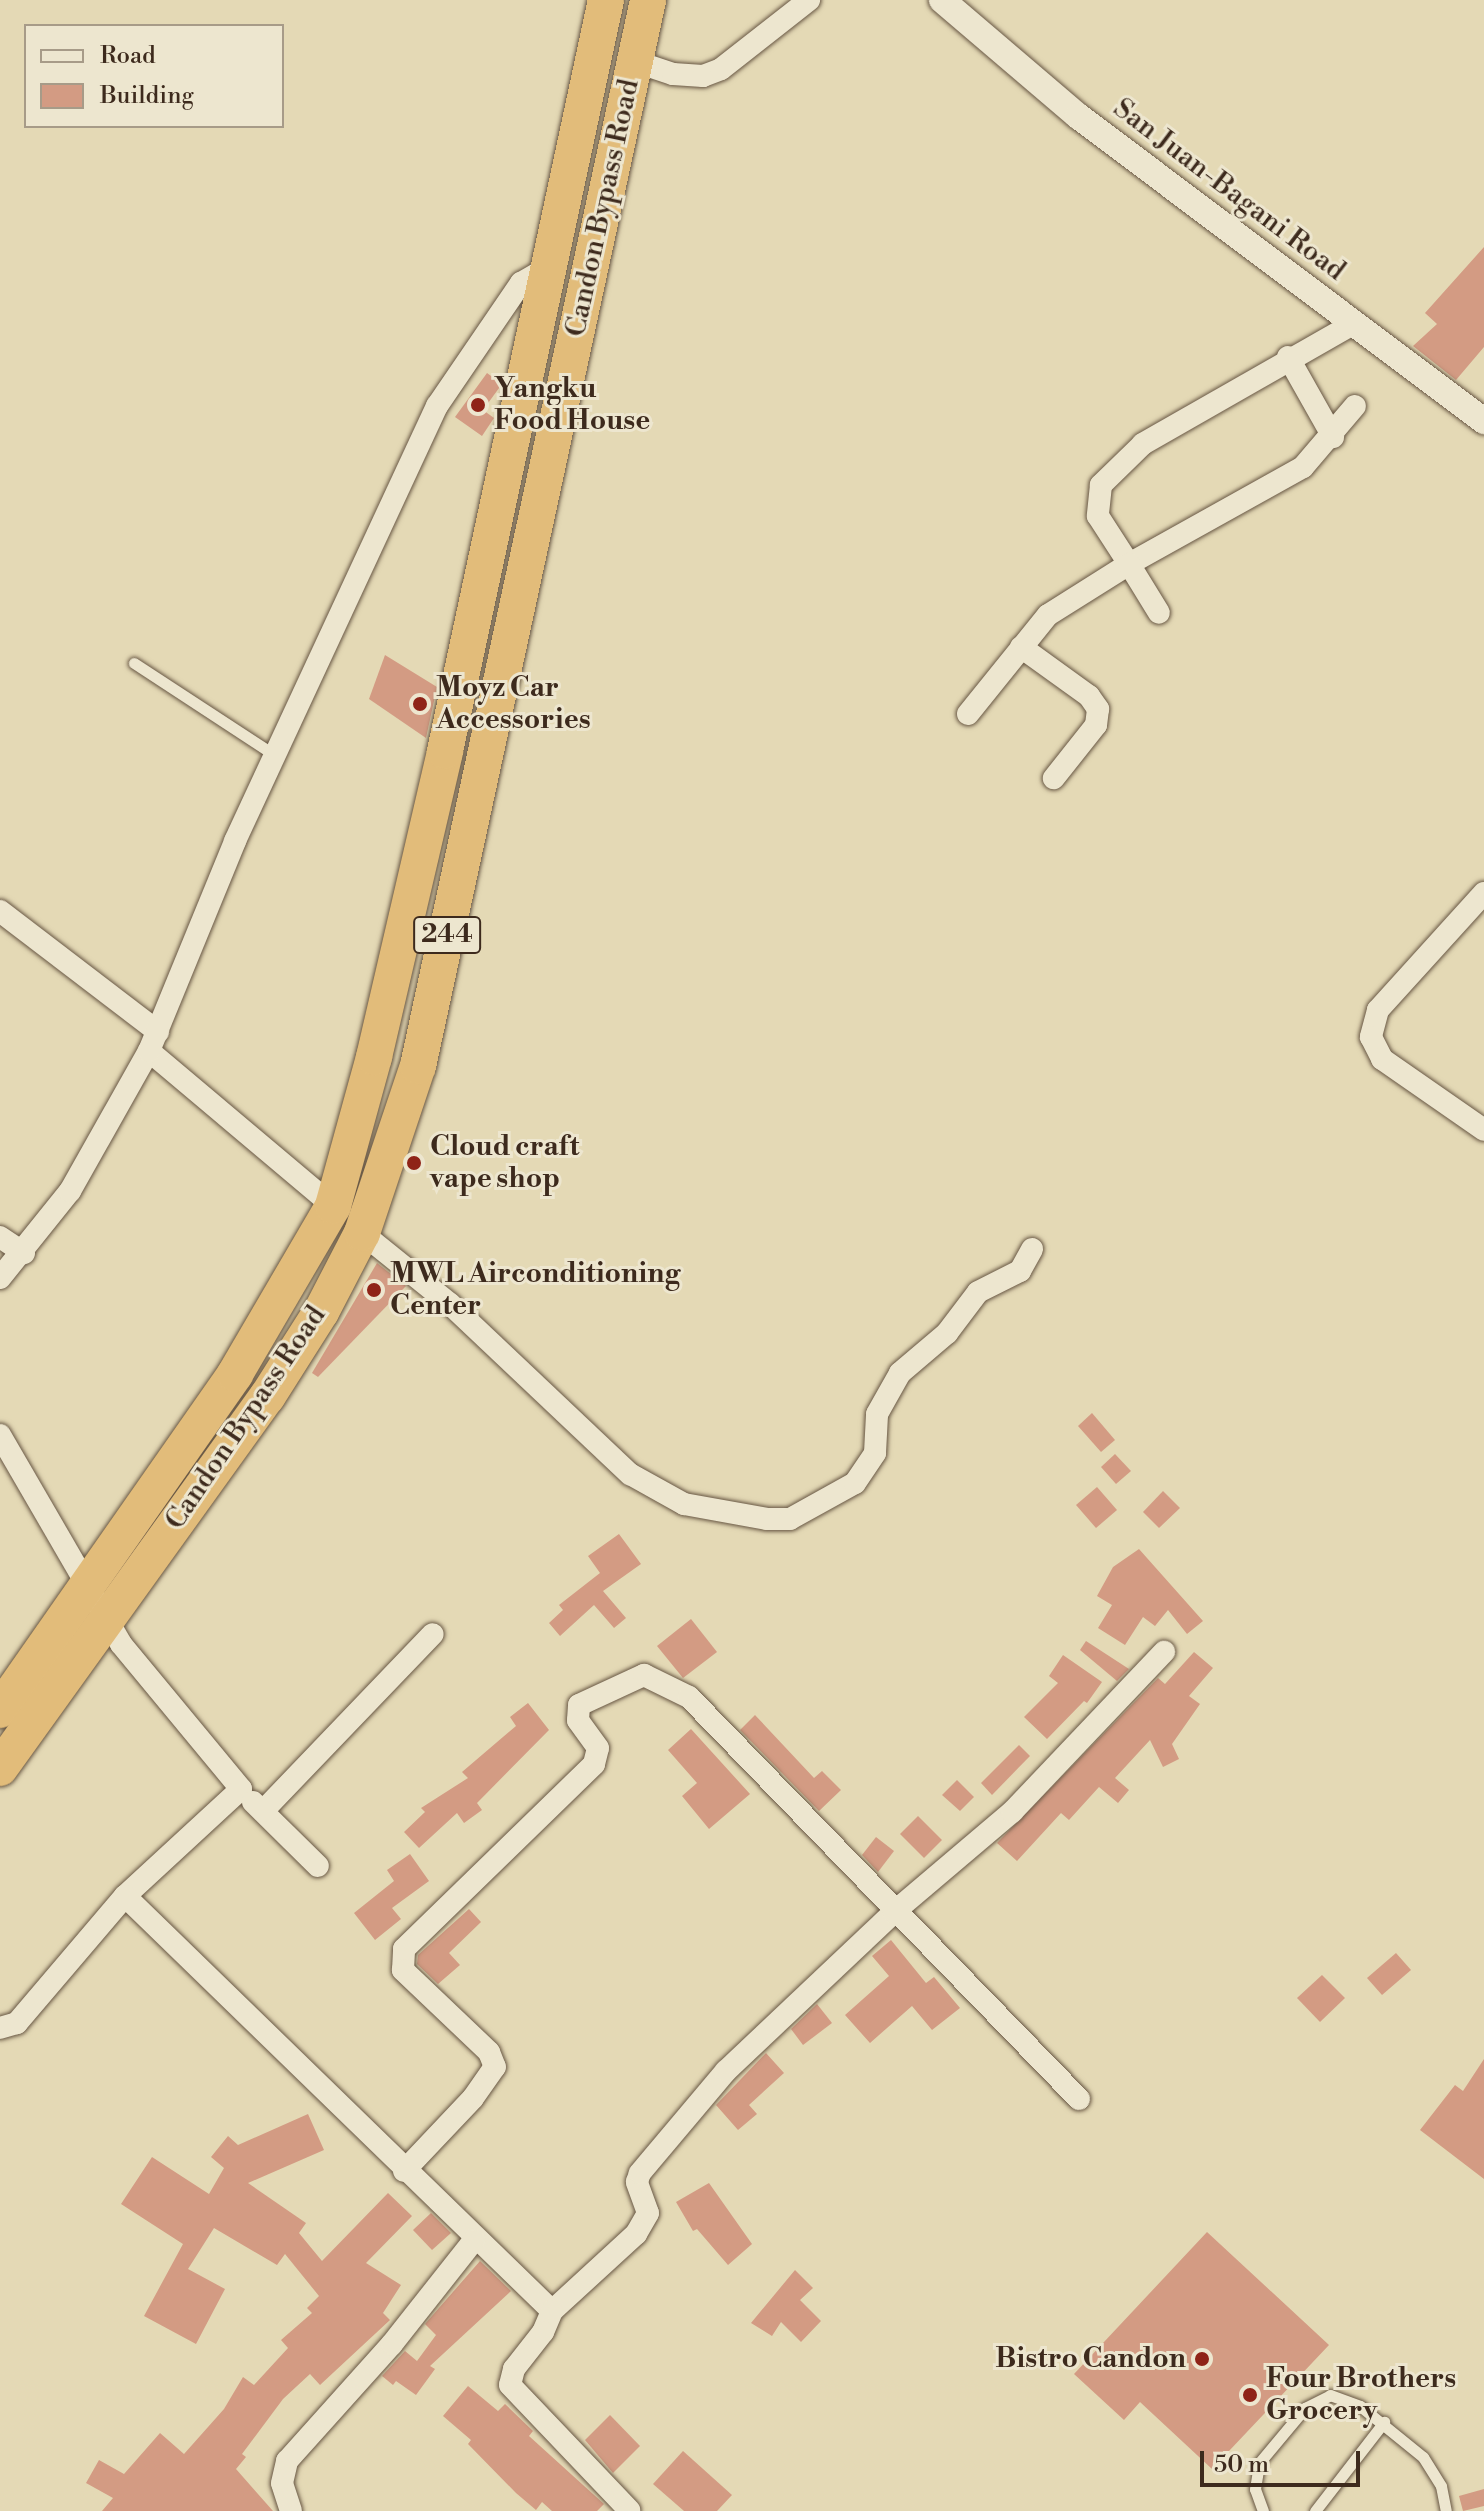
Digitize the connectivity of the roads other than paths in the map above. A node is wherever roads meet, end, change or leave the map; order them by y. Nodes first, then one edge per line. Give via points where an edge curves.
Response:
1 (606, 0) edge
2 (648, 0) edge
3 (809, 0) edge
4 (942, 0) edge
5 (634, 61) junction
6 (552, 265) junction
7 (1353, 324) junction
8 (1288, 357) junction
9 (1355, 406) dead end
10 (1484, 421) edge
11 (1333, 437) junction
12 (1129, 564) junction
13 (1159, 613) dead end
14 (1021, 647) junction
15 (134, 663) dead end
16 (968, 714) dead end
17 (445, 751) junction
18 (276, 756) junction
19 (484, 759) junction
20 (1054, 778) dead end
21 (1484, 893) edge
22 (0, 911) edge
23 (153, 1042) junction
24 (1484, 1130) edge
25 (333, 1206) junction
26 (362, 1233) junction
27 (0, 1237) edge
28 (1032, 1249) dead end
29 (24, 1253) junction
30 (0, 1278) edge
31 (0, 1435) edge
32 (87, 1583) junction
33 (106, 1616) junction
34 (433, 1634) dead end
35 (1164, 1652) dead end
36 (0, 1710) edge
37 (0, 1768) edge
38 (241, 1789) junction
39 (263, 1811) junction
40 (318, 1866) dead end
41 (125, 1896) junction
42 (894, 1912) junction
43 (0, 2028) edge
44 (1079, 2099) dead end
45 (404, 2171) junction
46 (474, 2240) junction
47 (552, 2311) junction
48 (1384, 2422) junction
49 (629, 2510) edge
50 (291, 2511) edge
51 (1263, 2511) edge
52 (1315, 2511) edge
53 (1446, 2511) edge

1 - 6 highway, Candon Bypass Road / 244
2 - 5 highway, Candon Bypass Road / 244
3 - 5 street via 721,69 703,76 673,74
4 - 7 street, San Juan-Bagani Road via 1078,116
5 - 19 highway, Candon Bypass Road / 244
6 - 17 highway, Candon Bypass Road / 244
6 - 18 street via 521,283 437,406
7 - 8 street
7 - 10 street, San Juan-Bagani Road
8 - 11 street
8 - 12 street via 1143,444 1101,485 1098,516
9 - 11 street
11 - 12 street via 1303,467
12 - 13 street
12 - 14 street via 1058,606
14 - 16 street
14 - 20 street via 1089,696 1099,715
15 - 18 lane
17 - 19 highway
17 - 25 highway, Candon Bypass Road / 244 via 374,1057
18 - 23 street via 235,841
19 - 26 highway, Candon Bypass Road / 244 via 418,1066
21 - 24 street via 1378,1010 1371,1037 1382,1059
22 - 23 street
23 - 25 street
23 - 29 street via 110,1126
25 - 32 highway, Candon Bypass Road / 244 via 235,1374
26 - 28 street via 461,1314 630,1474 684,1504 767,1519 790,1519 855,1483 875,1453 877,1414 900,1373 947,1333 978,1292 1020,1271
26 - 33 highway, Candon Bypass Road / 244 via 321,1312 267,1397
27 - 29 street
29 - 30 street
31 - 32 street
32 - 33 street
32 - 36 highway, Candon Bypass Road / 244
33 - 37 highway, Candon Bypass Road / 244
33 - 38 street via 121,1644
34 - 39 street
35 - 42 street via 1012,1812
38 - 39 street
38 - 41 street
39 - 40 street
41 - 43 street via 34,2006 17,2023
41 - 45 street
42 - 44 street
42 - 45 street via 729,1738 668,1682 644,1675 584,1700 575,1710 598,1748 594,1764 444,1906 401,1957 411,1980 489,2052 495,2067
42 - 47 street via 726,2071 648,2159 637,2182 647,2204 644,2223
45 - 46 street
46 - 47 street
46 - 50 street via 392,2344 287,2461 282,2483
47 - 49 street via 514,2369 510,2385
48 - 51 lane via 1348,2399 1330,2395 1305,2408 1259,2463 1255,2489
48 - 52 lane
48 - 53 lane via 1423,2457 1441,2486

